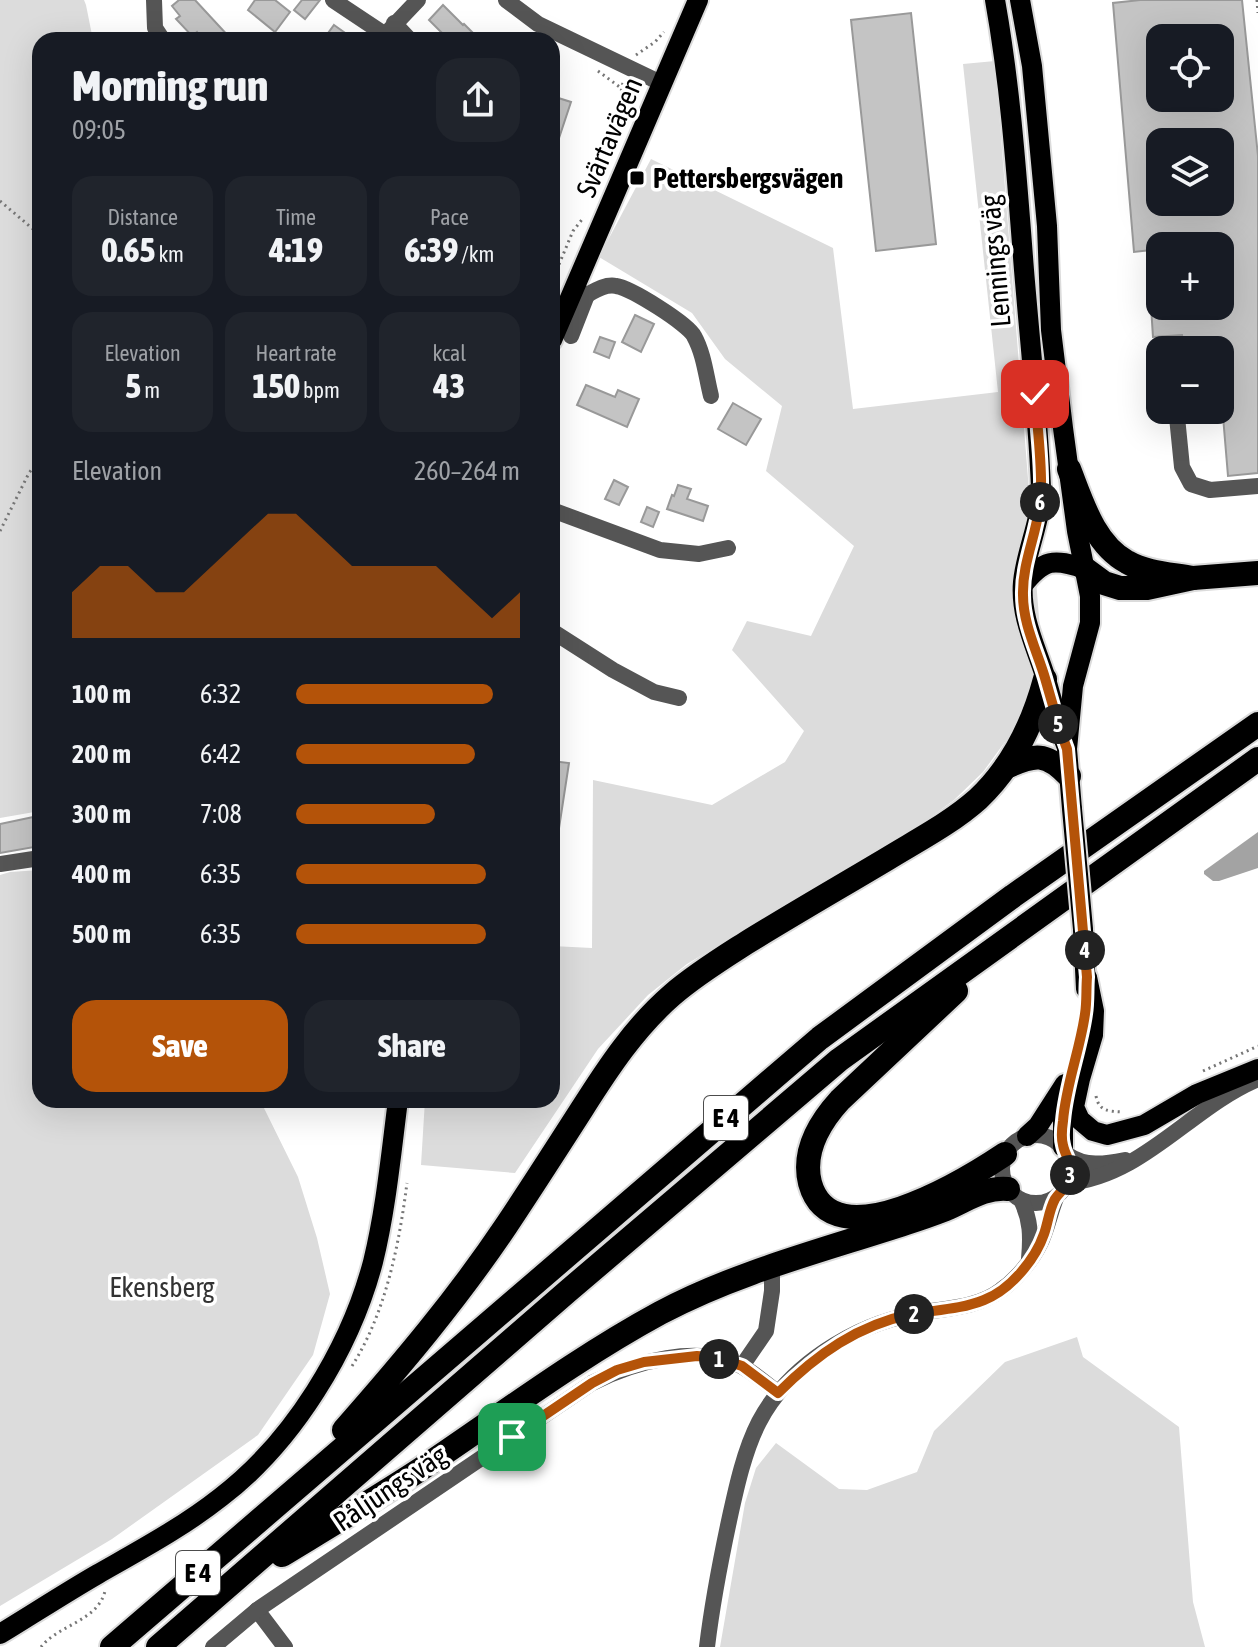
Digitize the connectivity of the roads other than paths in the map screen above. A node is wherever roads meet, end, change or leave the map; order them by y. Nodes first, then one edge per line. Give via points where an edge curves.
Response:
1 (154, 0) edge
2 (333, 0) edge
3 (418, 0) edge
4 (506, 0) edge
5 (698, 0) edge
6 (995, 0) edge
7 (1020, 0) edge
8 (158, 32) edge
9 (386, 32) edge
10 (555, 32) edge
11 (560, 35) edge
12 (663, 84) junction
13 (580, 292) junction
14 (562, 338) edge
15 (711, 396) dead end
16 (1178, 424) edge
17 (1069, 469) junction
18 (1258, 486) edge
19 (560, 513) edge
20 (728, 548) dead end
21 (1085, 569) junction
22 (1258, 573) edge
23 (1193, 578) junction
24 (1023, 585) junction
25 (560, 636) edge
26 (1045, 679) junction
27 (679, 698) dead end
28 (1258, 724) edge
29 (1067, 749) junction
30 (1258, 759) edge
31 (1006, 767) junction
32 (1069, 776) junction
33 (32, 859) edge
34 (0, 864) edge
35 (1031, 921) junction
36 (1087, 977) junction
37 (1258, 1069) edge
38 (1071, 1074) junction
39 (1258, 1079) edge
40 (397, 1108) edge
41 (1027, 1136) junction
42 (1065, 1151) junction
43 (1005, 1154) junction
44 (1139, 1157) junction
45 (1068, 1183) junction
46 (1014, 1195) junction
47 (1056, 1198) junction
48 (1029, 1260) junction
49 (772, 1267) junction
50 (742, 1366) junction
51 (778, 1393) junction
52 (283, 1499) junction
53 (218, 1595) junction
54 (257, 1610) junction
55 (0, 1634) edge
56 (112, 1647) edge
57 (158, 1647) edge
58 (213, 1647) edge
59 (285, 1647) edge
60 (707, 1647) edge

1 - 8 street
2 - 9 street
3 - 9 street
4 - 10 street
5 - 12 main road, Svärtavägen
6 - 24 main road, Lennings väg via 1015,170 1041,492
7 - 17 main road, Lennings väg via 1032,66 1051,330
11 - 12 street
12 - 13 main road, Svärtavägen
13 - 14 main road, Svärtavägen
13 - 15 street via 617,286 693,332
16 - 18 street via 1182,467 1191,484 1210,490
17 - 21 main road, Lennings väg
17 - 23 highway via 1105,546 1128,563
19 - 20 street via 660,550 699,554
21 - 23 highway via 1120,588
21 - 24 main road via 1050,563 1038,567
21 - 29 main road, Lennings väg via 1090,623 1073,686
22 - 23 highway
24 - 26 main road, Lennings väg via 1026,620
25 - 27 street via 654,692
26 - 29 main road, Lennings väg
26 - 31 highway via 1035,714
28 - 52 highway, E 4 via 820,1038
29 - 32 main road
30 - 35 highway, E 4
31 - 32 highway via 1044,758
31 - 52 highway via 959,815 765,931 670,996 615,1058 447,1310
32 - 36 main road, bridge
33 - 34 street
35 - 43 highway via 840,1100 813,1140 808,1164 822,1205 856,1218 920,1200
35 - 53 highway, E 4 via 839,1060
36 - 37 main road via 1093,1035 1074,1107 1093,1131 1107,1135 1144,1125 1197,1094
36 - 38 main road
38 - 41 main road
38 - 42 main road via 1063,1118
39 - 44 street via 1226,1095
40 - 55 main road via 373,1262 339,1348 303,1411 262,1460 222,1496
41 - 42 street via 1046,1136
41 - 43 street
42 - 44 street via 1077,1162 1088,1163
42 - 45 street via 1071,1164
43 - 46 street via 1002,1172
44 - 45 street via 1108,1175
45 - 47 street
46 - 47 street via 1039,1204
46 - 48 street via 1027,1213
46 - 49 highway via 997,1188 982,1191 911,1222
47 - 48 street
48 - 51 street via 986,1300 887,1319 843,1339
49 - 50 street via 766,1331
49 - 53 highway via 705,1291 622,1335
50 - 51 street, Påljungs väg
50 - 54 street, Påljungs väg via 697,1356 617,1370
51 - 60 street via 759,1422 743,1466
52 - 56 highway, E 4
53 - 57 highway, E 4
54 - 58 street, Påljungs väg
54 - 59 street

